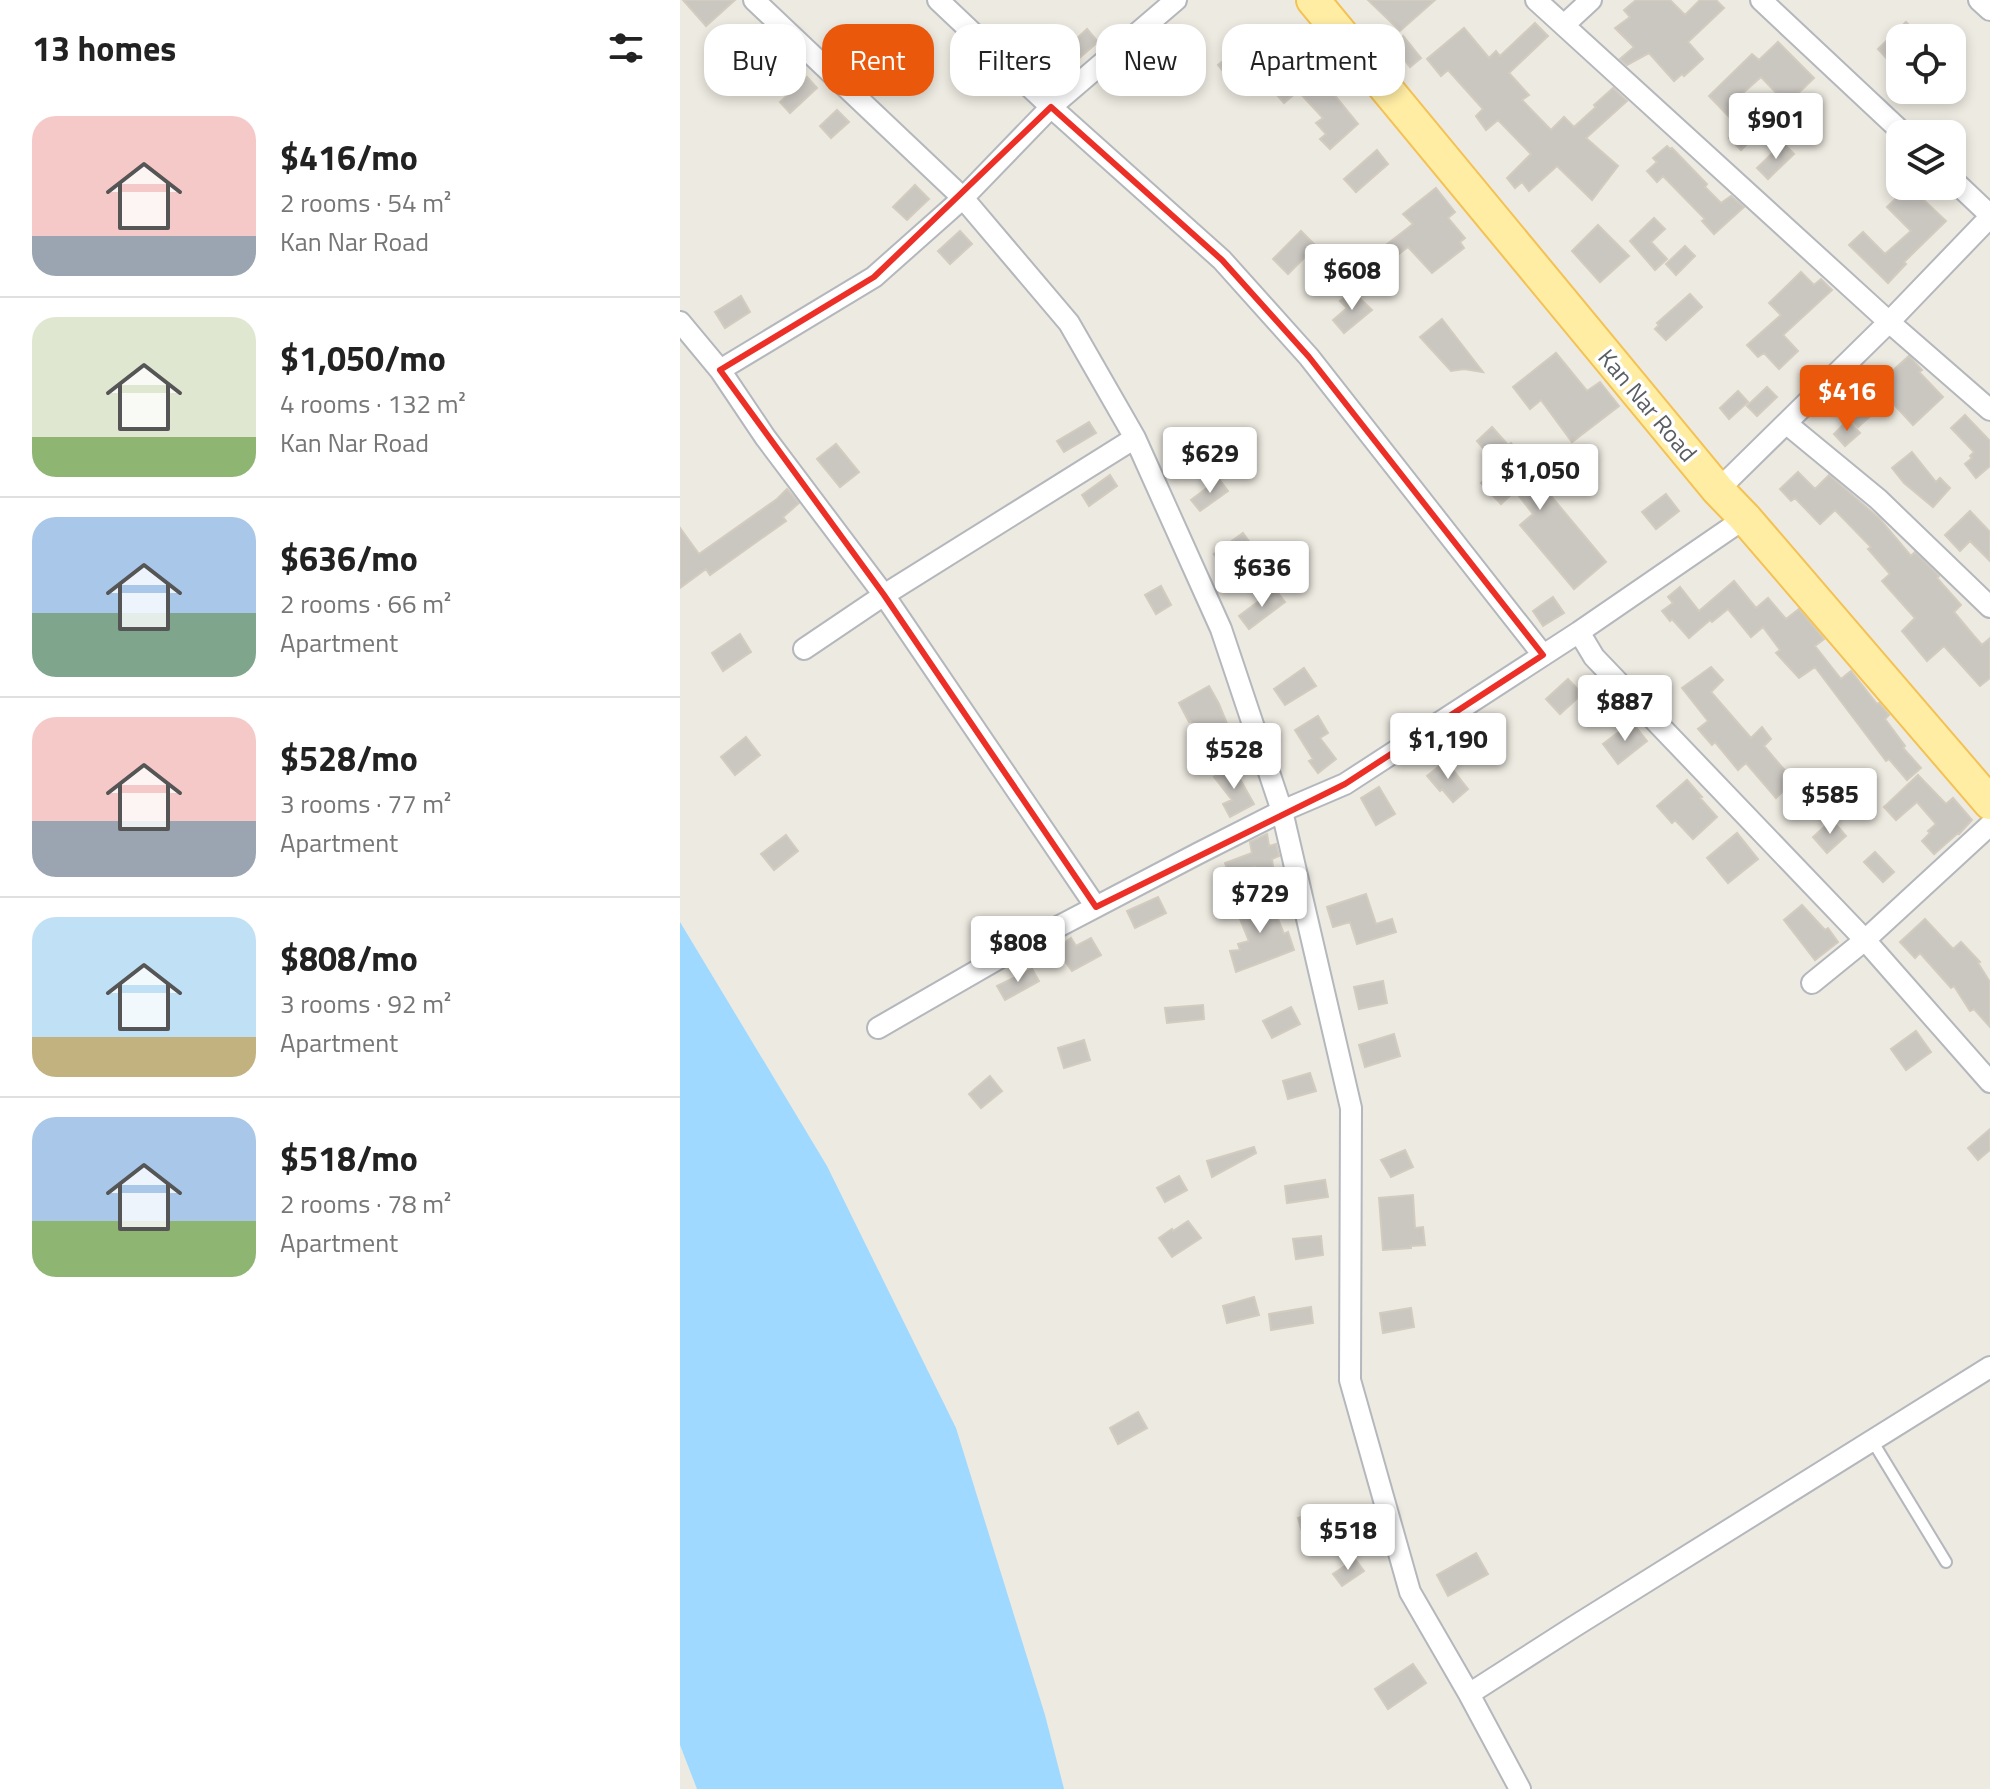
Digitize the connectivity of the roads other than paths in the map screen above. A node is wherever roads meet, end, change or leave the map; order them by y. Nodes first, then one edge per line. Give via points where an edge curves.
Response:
1 (754, 0) edge
2 (938, 0) edge
3 (1176, 0) edge
4 (1313, 0) edge
5 (1536, 0) edge
6 (1591, 0) edge
7 (1761, 0) edge
8 (1979, 0) edge
9 (1990, 10) edge
10 (1564, 25) junction
11 (1051, 107) junction
12 (1889, 120) edge
13 (1966, 193) edge
14 (963, 198) junction
15 (1990, 216) edge
16 (680, 322) edge
17 (1889, 322) junction
18 (720, 370) junction
19 (1990, 410) edge
20 (1787, 424) junction
21 (1135, 438) junction
22 (1718, 490) junction
23 (1745, 518) junction
24 (884, 595) junction
25 (1990, 607) edge
26 (1579, 632) junction
27 (804, 649) dead end
28 (1543, 655) junction
29 (1990, 803) edge
30 (1282, 811) junction
31 (1990, 825) edge
32 (1096, 907) junction
33 (1865, 940) junction
34 (1812, 983) dead end
35 (878, 1028) dead end
36 (1990, 1082) edge
37 (1990, 1367) edge
38 (1873, 1442) junction
39 (1946, 1562) dead end
40 (1469, 1694) junction
41 (1520, 1789) edge

1 - 14 street
2 - 11 street
3 - 11 street
4 - 22 main road, Kan Nar Road
5 - 10 street
6 - 10 street
7 - 12 street
8 - 9 street
10 - 17 street
11 - 14 street
11 - 28 street via 1222,260 1309,357
13 - 15 street
14 - 18 street via 874,277
14 - 21 street via 1069,323
15 - 17 street
16 - 18 street
17 - 19 street
17 - 20 street
18 - 24 street
20 - 22 street
20 - 25 street via 1878,499
21 - 24 street
21 - 30 street via 1221,629
22 - 23 main road, Kan Nar Road
23 - 26 street
23 - 29 main road, Kan Nar Road
24 - 27 street
24 - 32 street
26 - 28 street
26 - 33 street via 1594,657
28 - 30 street via 1345,784
30 - 32 street
30 - 40 street via 1351,1108 1350,1380 1410,1592
31 - 33 street
32 - 35 street
33 - 34 street
33 - 36 street
37 - 38 street
38 - 39 lane
38 - 40 street
40 - 41 street

